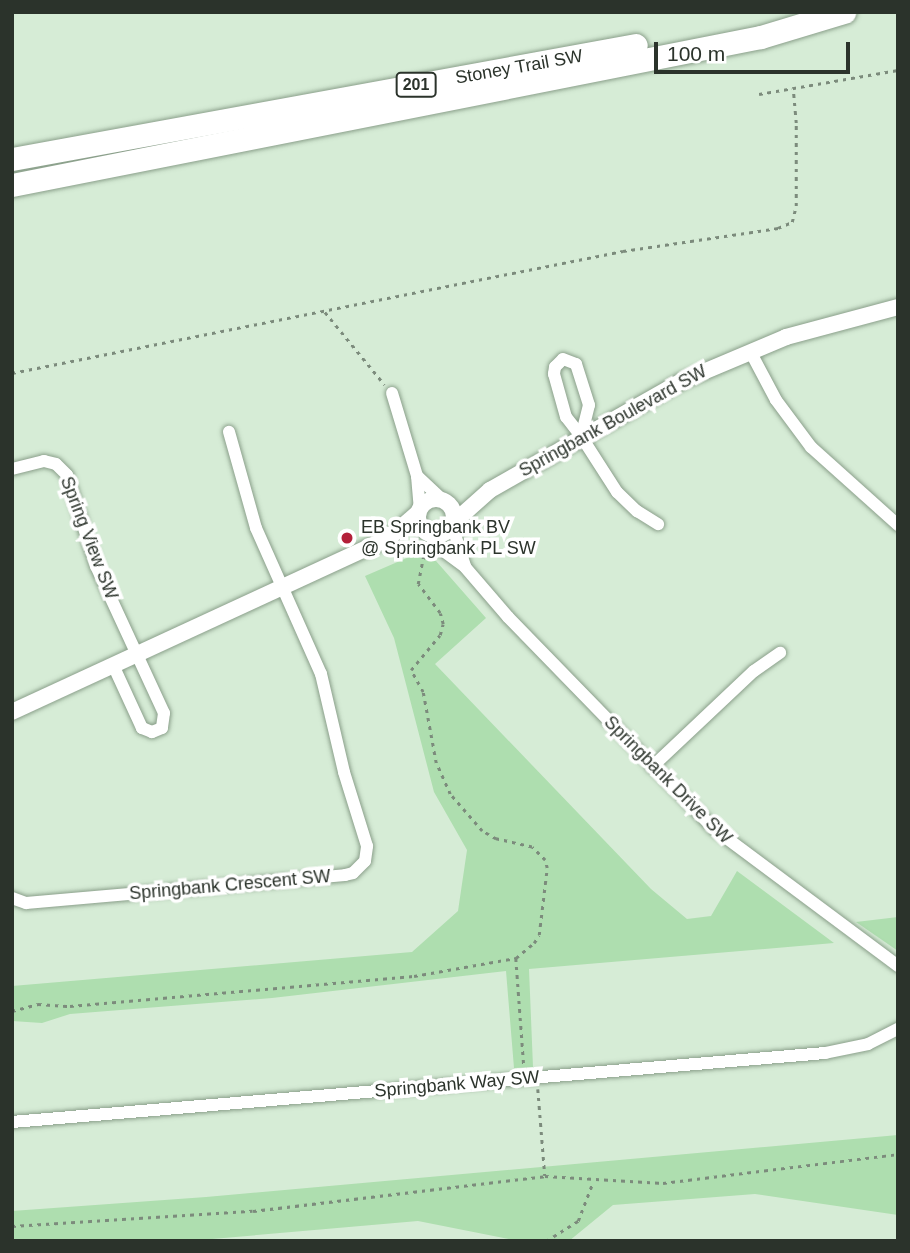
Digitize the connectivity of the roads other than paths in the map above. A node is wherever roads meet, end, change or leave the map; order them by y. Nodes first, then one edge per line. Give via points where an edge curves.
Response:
1 (819, 12) edge
2 (844, 12) edge
3 (12, 159) edge
4 (12, 185) edge
5 (898, 307) edge
6 (750, 351) junction
7 (392, 393) road end
8 (229, 432) dead end
9 (582, 436) junction
10 (12, 469) edge
11 (418, 476) junction
12 (491, 490) junction
13 (444, 500) junction
14 (419, 511) junction
15 (453, 524) junction
16 (658, 524) dead end
17 (898, 525) edge
18 (427, 533) junction
19 (390, 537) junction
20 (465, 566) junction
21 (282, 587) junction
22 (780, 653) dead end
23 (137, 654) junction
24 (113, 665) junction
25 (12, 712) edge
26 (652, 767) junction
27 (12, 898) edge
28 (898, 966) edge
29 (898, 1029) edge
30 (12, 1122) edge

1 - 3 highway, Stoney Trail SW / 201
2 - 4 highway via 761,37
5 - 6 street, Springbank Boulevard SW via 819,326
6 - 9 street, Springbank Boulevard SW via 682,381
6 - 17 street via 776,400 811,447
7 - 11 street
8 - 21 street, Springbank Crescent SW via 246,499
9 - 9 street via 589,405 576,364 563,359 554,374 566,417
9 - 12 street, Springbank Boulevard SW
9 - 16 street via 623,498
10 - 23 street, Spring View SW via 44,461 56,464 67,475 96,566
11 - 13 street
11 - 14 street
12 - 13 street, Springbank Boulevard SW
12 - 15 street, Springbank Boulevard SW
13 - 14 street via 432,499
13 - 15 street via 454,513
14 - 18 street via 419,522
14 - 19 street
15 - 18 street via 441,534
15 - 20 street, Springbank Drive SW
18 - 19 street
18 - 20 street, Springbank Drive SW
19 - 21 street
20 - 26 street, Springbank Drive SW
21 - 23 street
21 - 27 street, Springbank Crescent SW via 314,655 328,698 344,772 368,846 360,867 345,875 26,903
22 - 26 street via 754,671
23 - 24 street
23 - 24 street, Spring View SW via 164,713 164,723 157,731 147,731 139,724
24 - 25 street
26 - 28 street, Springbank Drive SW via 730,843
29 - 30 street, Springbank Way SW via 868,1044 825,1053

